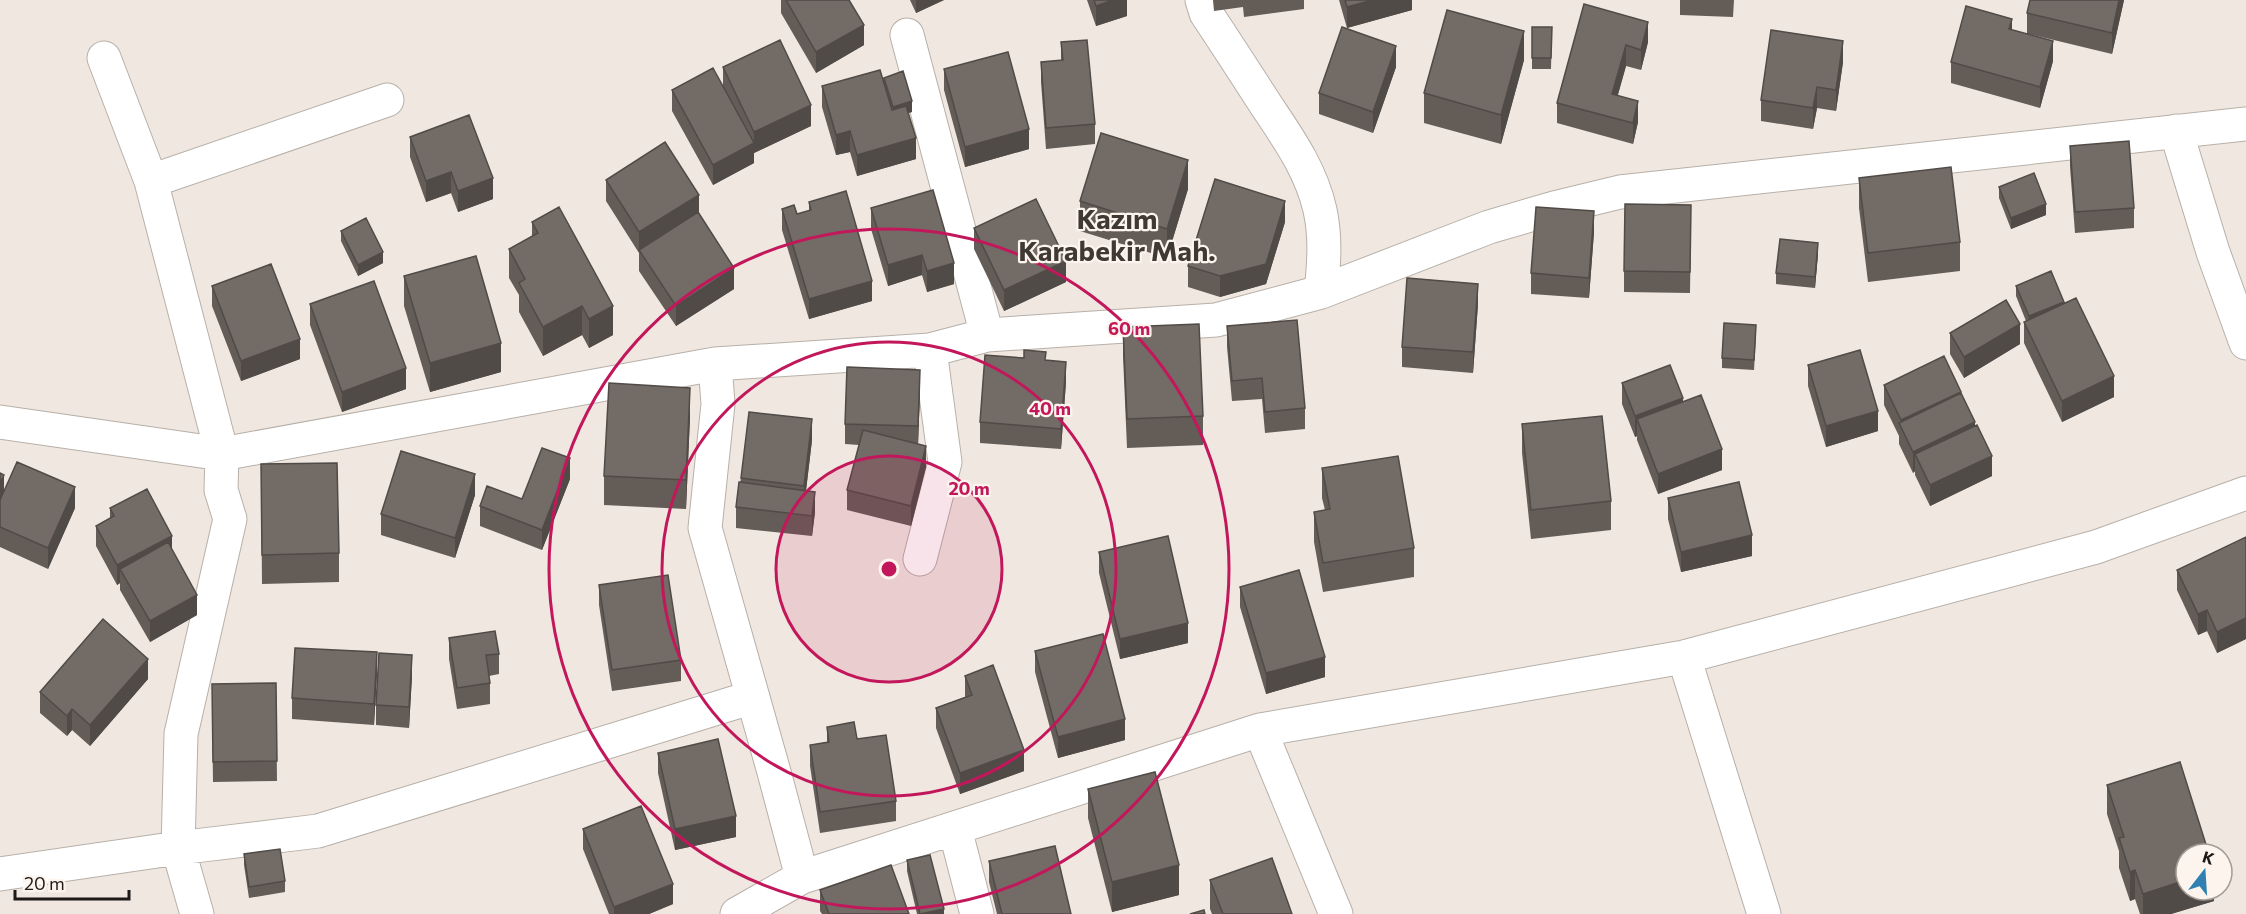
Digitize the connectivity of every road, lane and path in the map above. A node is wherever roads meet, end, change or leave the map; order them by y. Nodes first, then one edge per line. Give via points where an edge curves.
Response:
1 (1202, 0) edge
2 (907, 35) dead end
3 (104, 58) dead end
4 (387, 100) dead end
5 (2246, 124) edge
6 (2176, 132) junction
7 (151, 181) junction
8 (1320, 292) junction
9 (987, 335) junction
10 (2246, 343) edge
11 (930, 350) junction
12 (714, 364) junction
13 (0, 422) edge
14 (222, 454) junction
15 (2246, 493) edge
16 (920, 559) dead end
17 (1684, 657) junction
18 (753, 697) junction
19 (1260, 730) junction
20 (955, 829) junction
21 (178, 848) junction
22 (0, 874) edge
23 (802, 877) junction
24 (197, 914) edge
25 (737, 914) edge
26 (977, 914) edge
27 (1336, 914) edge
28 (1764, 914) edge

1 - 8 street via 1206,13 1299,155 1311,182 1324,237
2 - 9 street
3 - 7 street
4 - 7 street
5 - 6 street
6 - 8 street via 1620,192 1489,227
6 - 10 street
7 - 14 street
8 - 9 street via 1216,320
9 - 11 street
11 - 12 street
11 - 16 street via 945,462
12 - 14 street
12 - 18 street via 718,404 705,528
13 - 14 street
14 - 21 street via 221,490 230,519 181,734
15 - 17 street via 2096,547
17 - 19 street
17 - 28 street
18 - 21 street via 318,831
18 - 23 street
19 - 20 street
19 - 27 street
20 - 23 street
20 - 26 street
21 - 22 street
21 - 24 street
23 - 25 street

